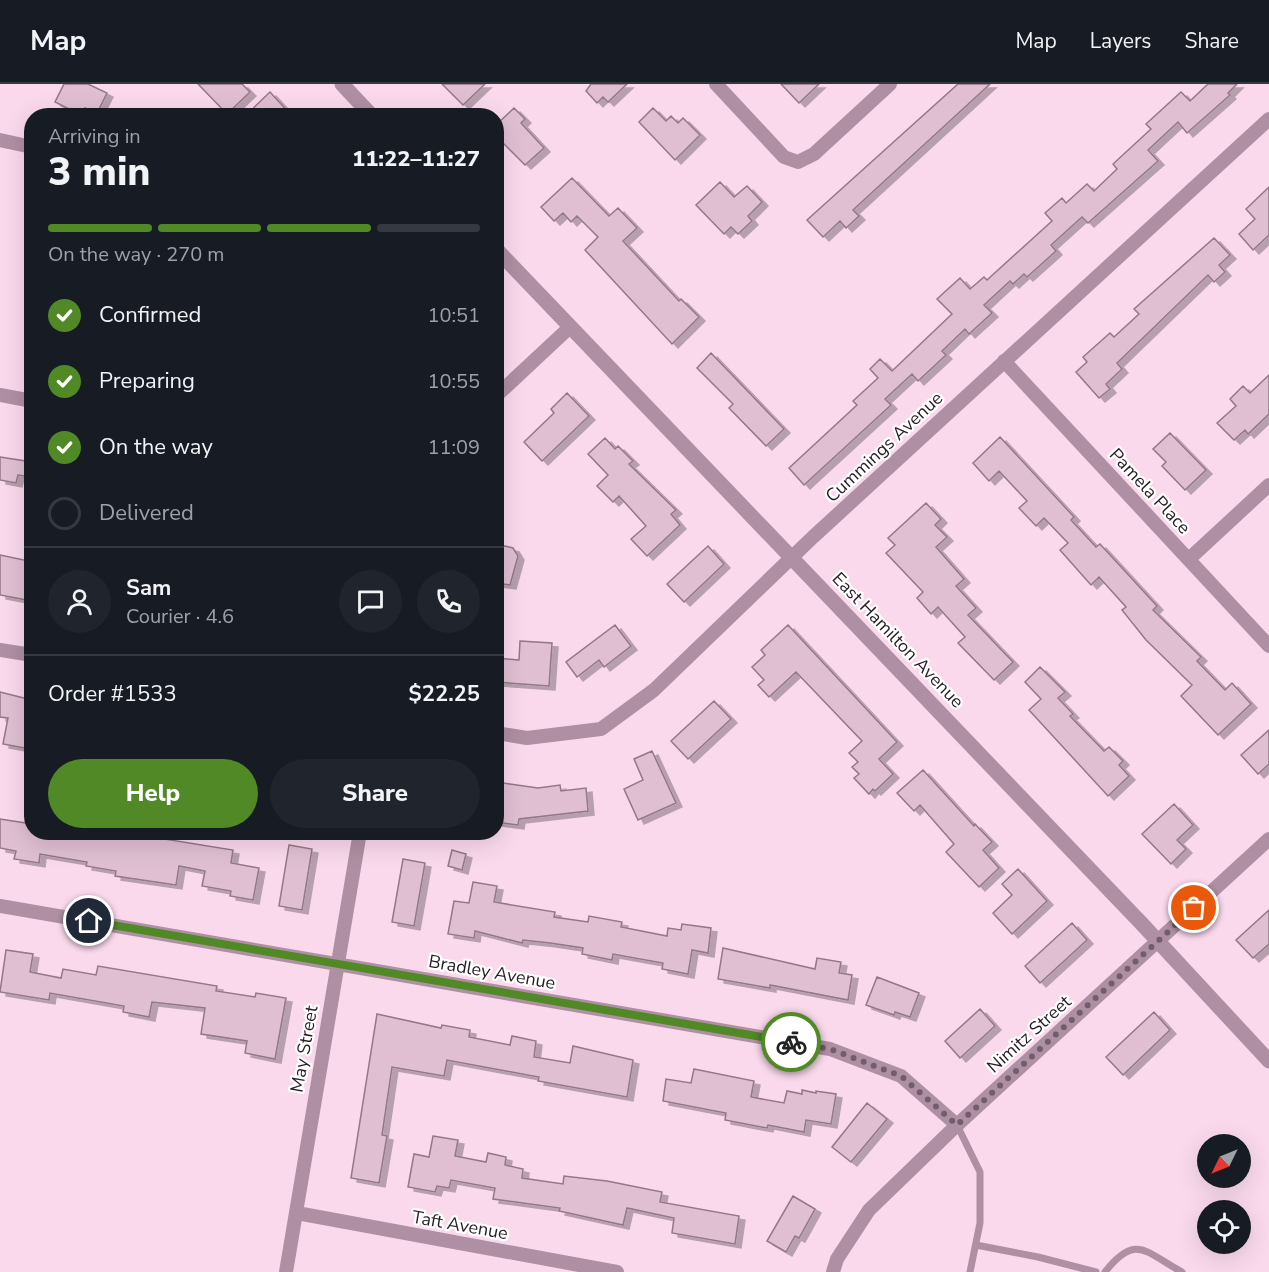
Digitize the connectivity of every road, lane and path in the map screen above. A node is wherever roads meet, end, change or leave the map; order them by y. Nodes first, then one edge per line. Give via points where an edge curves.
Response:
1 (342, 84) edge
2 (716, 84) edge
3 (890, 84) edge
4 (364, 108) edge
5 (1269, 119) edge
6 (0, 140) edge
7 (24, 145) edge
8 (504, 257) edge
9 (570, 327) junction
10 (1004, 361) junction
11 (504, 389) edge
12 (0, 395) edge
13 (24, 400) edge
14 (1269, 485) edge
15 (792, 557) junction
16 (1189, 559) junction
17 (1269, 646) edge
18 (0, 650) edge
19 (24, 654) edge
20 (504, 735) edge
21 (1269, 838) edge
22 (359, 840) edge
23 (0, 906) edge
24 (1158, 941) junction
25 (337, 965) junction
26 (1269, 1061) edge
27 (957, 1125) junction
28 (297, 1213) junction
29 (976, 1245) junction
30 (286, 1272) edge
31 (617, 1272) edge
32 (833, 1272) edge
33 (970, 1272) edge
34 (1096, 1272) edge
35 (1105, 1272) edge
36 (1182, 1272) edge

1 - 4 street
2 - 3 street via 784,157 798,162 814,154
5 - 10 street, Cummings Avenue
6 - 7 street
8 - 9 street, East Hamilton Avenue
9 - 11 street
9 - 15 street, East Hamilton Avenue
10 - 15 street, Cummings Avenue
10 - 16 street, Pamela Place
12 - 13 street
14 - 16 street
15 - 20 street, Cummings Avenue via 654,690 601,729 527,738
15 - 24 street, East Hamilton Avenue
16 - 17 street, Pamela Place
18 - 19 street
21 - 24 street, Nimitz Street
22 - 25 street, May Street
23 - 25 street, Bradley Avenue
24 - 26 street, East Hamilton Avenue
24 - 27 street, Nimitz Street
25 - 27 street, Bradley Avenue via 830,1049 901,1076
25 - 28 street, May Street
27 - 29 lane via 980,1172
27 - 32 street, Nimitz Street via 869,1210 837,1259
28 - 30 street, May Street
28 - 31 street, Taft Avenue
29 - 33 lane
29 - 34 lane
35 - 36 lane via 1119,1254 1138,1248

